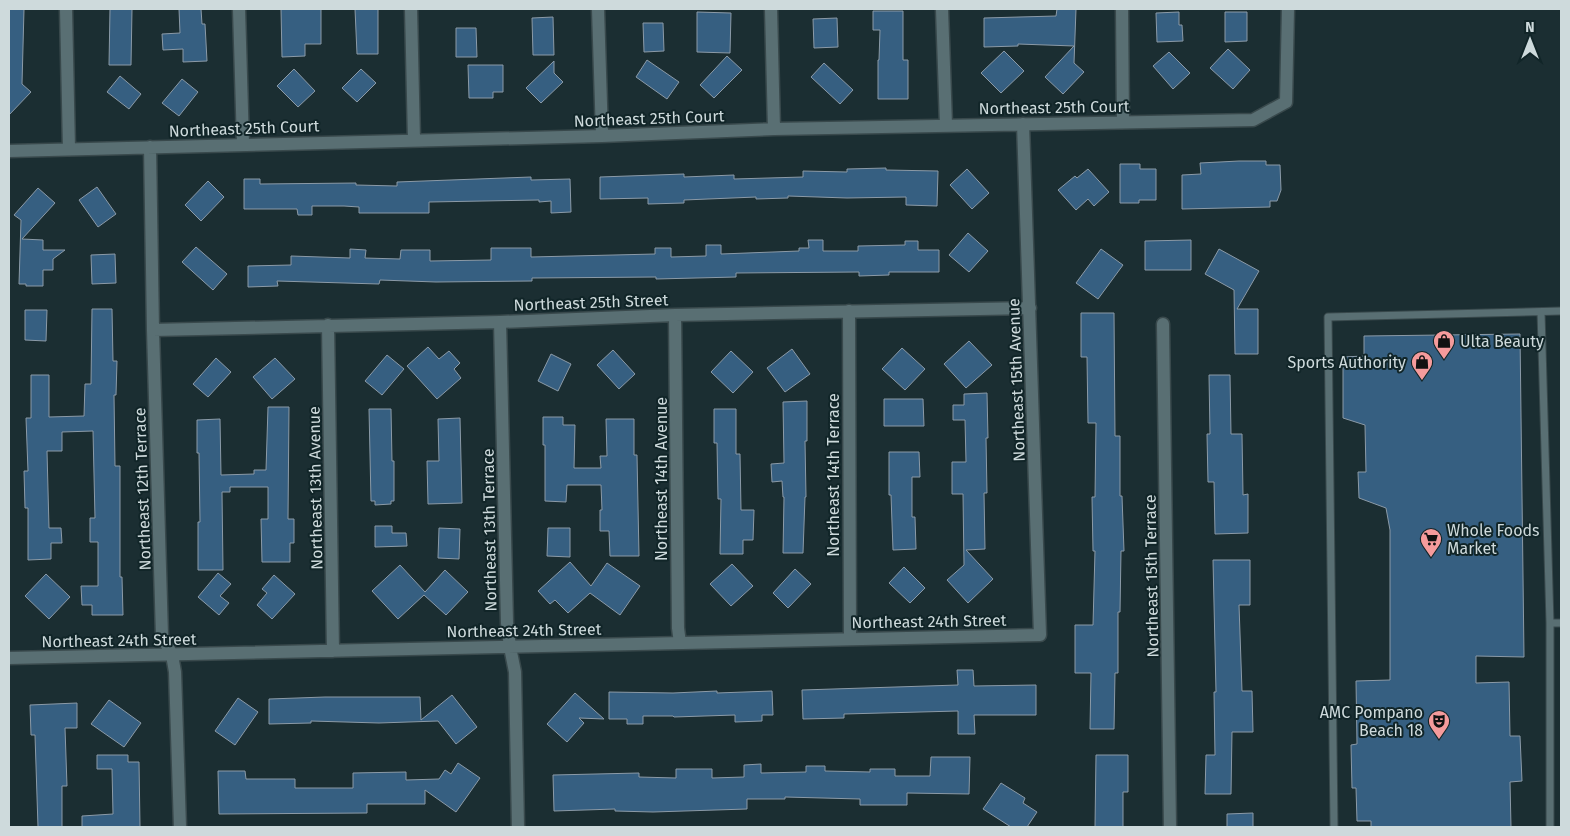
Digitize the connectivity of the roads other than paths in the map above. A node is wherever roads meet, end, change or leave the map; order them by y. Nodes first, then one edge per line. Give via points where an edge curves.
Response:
1 (66, 9) edge
2 (239, 9) edge
3 (411, 9) edge
4 (598, 9) edge
5 (771, 9) edge
6 (942, 9) edge
7 (1122, 9) edge
8 (1288, 9) edge
9 (1124, 122) junction
10 (1023, 124) junction
11 (946, 125) junction
12 (774, 129) junction
13 (602, 136) junction
14 (414, 140) junction
15 (243, 144) junction
16 (150, 147) junction
17 (69, 149) junction
18 (9, 150) edge
19 (1030, 308) junction
20 (849, 311) junction
21 (1541, 312) junction
22 (1561, 312) edge
23 (675, 314) junction
24 (500, 322) junction
25 (1163, 324) dead end
26 (328, 325) junction
27 (153, 330) junction
28 (1550, 623) junction
29 (1561, 623) edge
30 (1040, 635) joint
31 (850, 639) junction
32 (680, 643) junction
33 (510, 647) junction
34 (334, 651) junction
35 (172, 655) junction
36 (9, 658) edge
37 (180, 827) edge
38 (518, 827) edge
39 (1170, 827) edge
40 (1334, 827) edge
41 (1550, 827) edge

1 - 17 street
2 - 15 street
3 - 14 street
4 - 13 street
5 - 12 street
6 - 11 street
7 - 9 street
8 - 9 street, Northeast 25th Court via 1286,102 1253,120
9 - 10 street, Northeast 25th Court
10 - 11 street, Northeast 25th Court
10 - 19 street, Northeast 15th Avenue
11 - 12 street, Northeast 25th Court
12 - 13 street, Northeast 25th Court
13 - 14 street, Northeast 25th Court
14 - 15 street, Northeast 25th Court
15 - 16 street, Northeast 25th Court
16 - 17 street, Northeast 25th Court
16 - 27 street, Northeast 12th Terrace
17 - 18 street, Northeast 25th Court
19 - 20 street, Northeast 25th Street
19 - 30 street, Northeast 15th Avenue
20 - 23 street, Northeast 25th Street
20 - 31 street, Northeast 14th Terrace
21 - 22 lane
21 - 28 lane
21 - 40 lane via 1328,317
23 - 24 street, Northeast 25th Street
23 - 32 street, Northeast 14th Avenue
24 - 26 street, Northeast 25th Street
24 - 33 street, Northeast 13th Terrace
25 - 39 street, Northeast 15th Terrace
26 - 27 street, Northeast 25th Street
26 - 34 street, Northeast 13th Avenue
27 - 35 street, Northeast 12th Terrace via 162,636
28 - 29 lane
28 - 41 lane
30 - 31 street, Northeast 24th Street
31 - 32 street, Northeast 24th Street
32 - 33 street, Northeast 24th Street
33 - 34 street, Northeast 24th Street
33 - 38 street, Northeast 13th Terrace via 515,672
34 - 35 street, Northeast 24th Street
35 - 36 street, Northeast 24th Street
35 - 37 street, Northeast 12th Terrace

